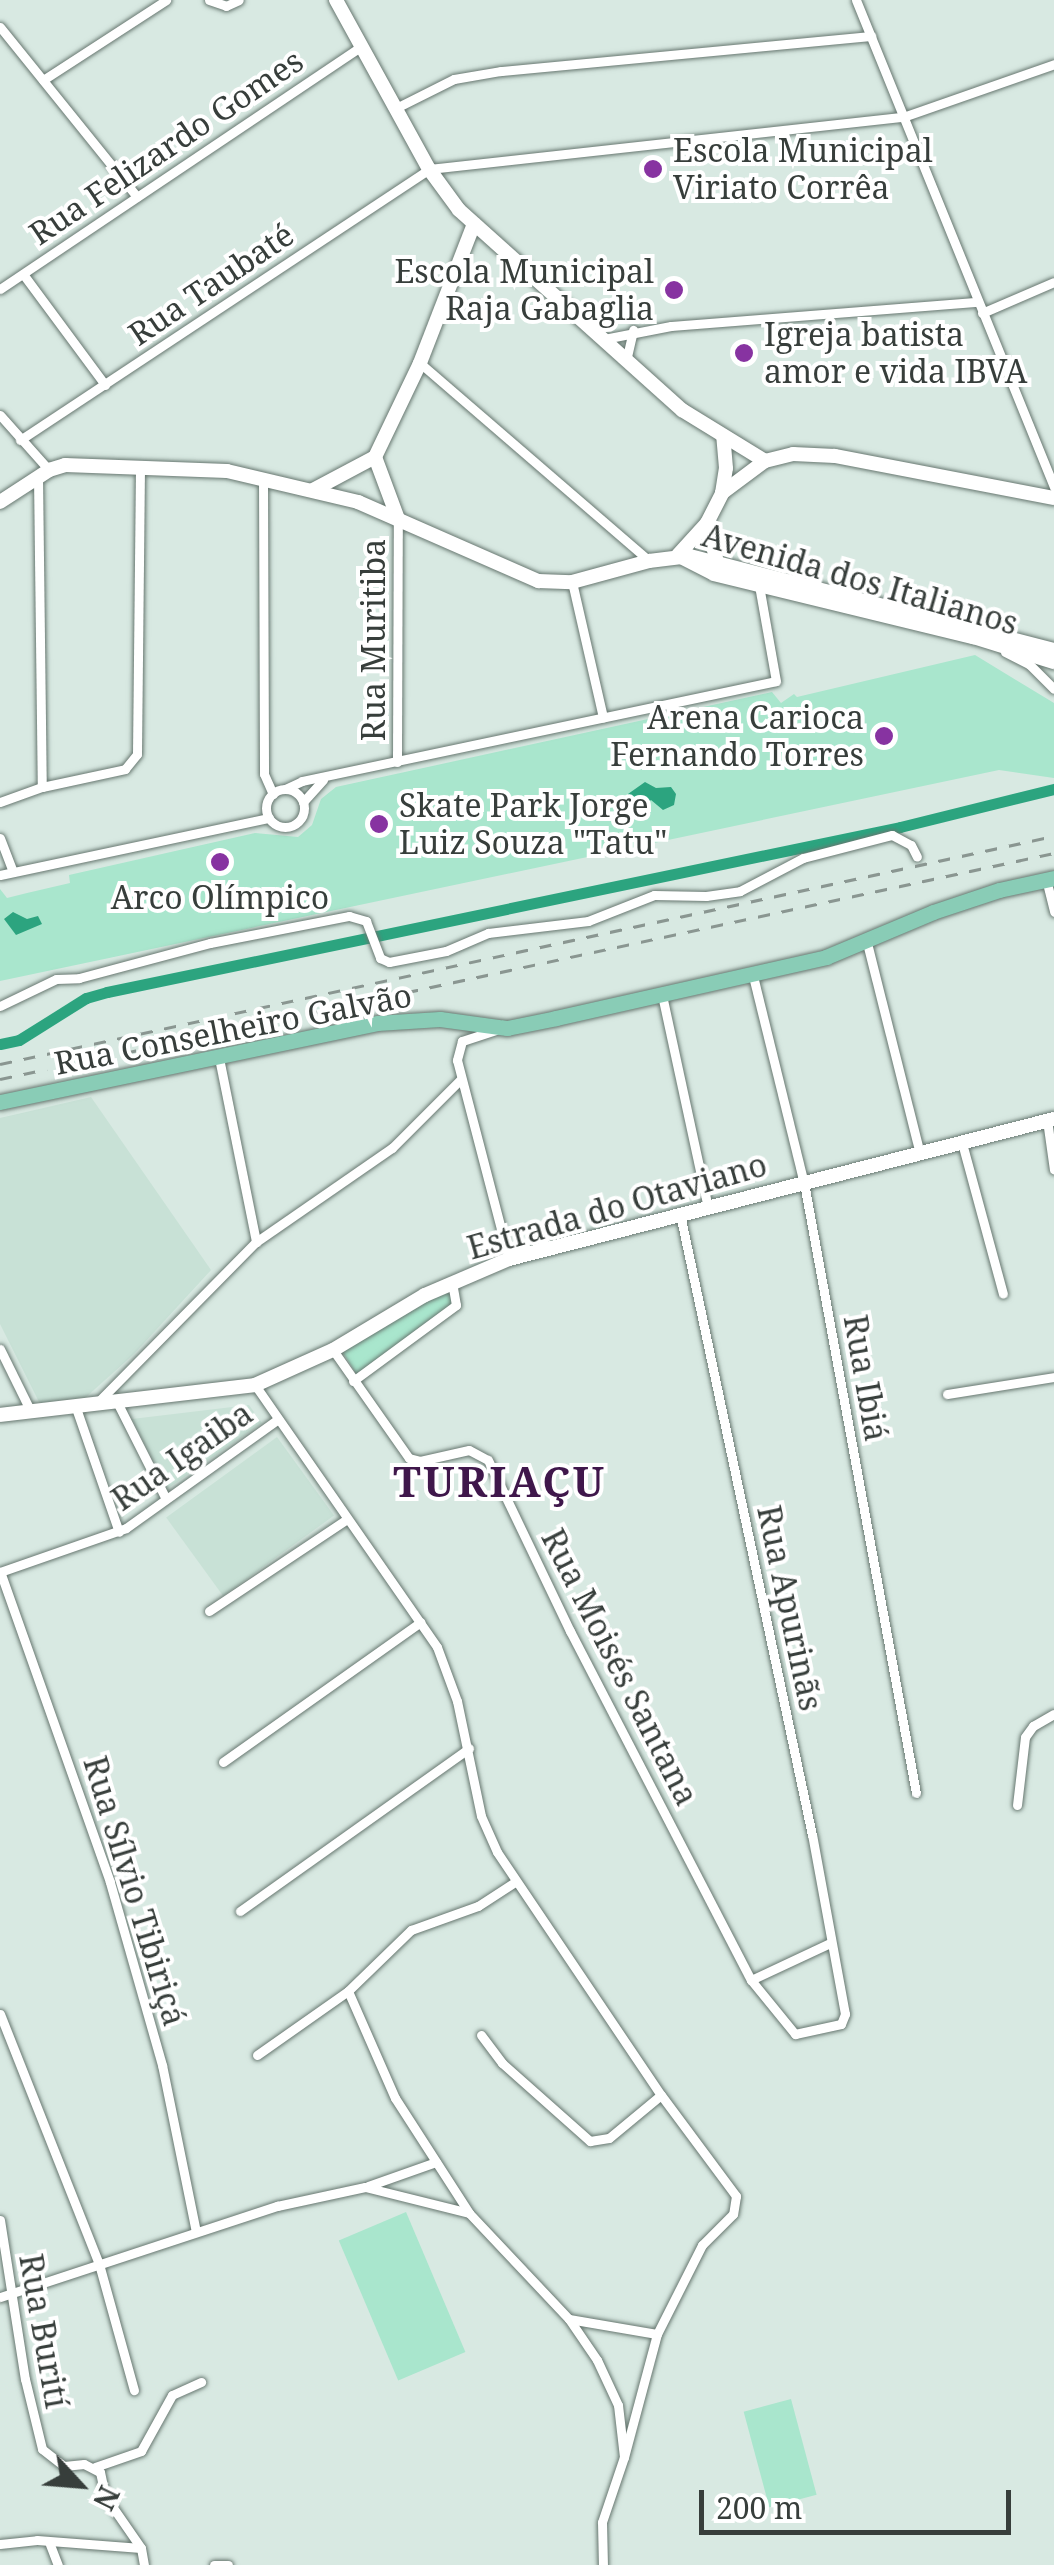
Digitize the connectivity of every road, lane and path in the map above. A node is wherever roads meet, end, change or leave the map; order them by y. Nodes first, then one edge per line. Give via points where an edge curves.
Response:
1 (166, 0) edge
2 (209, 0) edge
3 (239, 0) edge
4 (338, 0) edge
5 (856, 0) edge
6 (0, 27) edge
7 (871, 36) junction
8 (360, 46) junction
9 (1054, 64) edge
10 (43, 80) junction
11 (396, 108) junction
12 (903, 117) junction
13 (429, 168) junction
14 (136, 197) junction
15 (474, 224) junction
16 (23, 274) junction
17 (1054, 282) edge
18 (0, 289) edge
19 (978, 302) junction
20 (982, 313) junction
21 (632, 330) junction
22 (604, 339) junction
23 (626, 361) junction
24 (420, 363) junction
25 (105, 384) junction
26 (0, 415) edge
27 (723, 436) junction
28 (20, 440) junction
29 (375, 458) junction
30 (765, 461) junction
31 (140, 467) junction
32 (43, 473) junction
33 (263, 479) junction
34 (1054, 487) edge
35 (312, 490) junction
36 (722, 492) junction
37 (1054, 498) edge
38 (0, 502) edge
39 (398, 519) junction
40 (707, 523) junction
41 (678, 556) junction
42 (649, 561) junction
43 (717, 562) junction
44 (572, 582) junction
45 (759, 586) junction
46 (973, 637) junction
47 (1022, 640) junction
48 (1054, 642) edge
49 (1054, 650) edge
50 (1054, 662) edge
51 (1054, 690) edge
52 (603, 717) junction
53 (397, 762) junction
54 (325, 778) junction
55 (42, 787) junction
56 (285, 789) junction
57 (273, 794) junction
58 (0, 802) edge
59 (303, 802) junction
60 (269, 818) junction
61 (0, 838) edge
62 (917, 857) dead end
63 (13, 872) junction
64 (0, 875) edge
65 (1050, 879) edge
66 (1054, 912) edge
67 (866, 939) junction
68 (753, 976) junction
69 (662, 994) junction
70 (0, 1006) edge
71 (507, 1028) junction
72 (219, 1058) junction
73 (460, 1080) junction
74 (0, 1102) edge
75 (1050, 1120) edge
76 (962, 1143) junction
77 (920, 1154) junction
78 (1054, 1170) edge
79 (804, 1183) junction
80 (708, 1207) junction
81 (680, 1214) junction
82 (256, 1242) junction
83 (509, 1259) junction
84 (452, 1282) junction
85 (1003, 1294) dead end
86 (0, 1349) edge
87 (333, 1350) junction
88 (1054, 1377) edge
89 (353, 1380) junction
90 (255, 1385) junction
91 (947, 1394) dead end
92 (118, 1404) junction
93 (94, 1406) junction
94 (76, 1408) junction
95 (31, 1412) junction
96 (0, 1415) edge
97 (278, 1419) junction
98 (166, 1499) junction
99 (347, 1519) junction
100 (118, 1532) junction
101 (0, 1572) edge
102 (209, 1611) dead end
103 (421, 1622) junction
104 (1054, 1714) edge
105 (468, 1748) junction
106 (223, 1762) dead end
107 (916, 1792) dead end
108 (1017, 1805) dead end
109 (515, 1882) junction
110 (240, 1910) dead end
111 (830, 1943) junction
112 (751, 1980) junction
113 (348, 1991) junction
114 (0, 2014) edge
115 (788, 2030) joint
116 (481, 2035) dead end
117 (257, 2055) dead end
118 (660, 2095) junction
119 (436, 2162) junction
120 (366, 2187) junction
121 (469, 2212) junction
122 (0, 2220) edge
123 (196, 2232) junction
124 (99, 2264) junction
125 (6, 2296) edge
126 (568, 2319) junction
127 (657, 2334) junction
128 (201, 2382) dead end
129 (134, 2390) dead end
130 (624, 2457) junction
131 (95, 2467) junction
132 (48, 2542) junction
133 (0, 2544) edge
134 (141, 2548) junction
135 (58, 2565) edge
136 (144, 2565) edge
137 (214, 2565) edge
138 (228, 2565) edge
139 (604, 2565) edge

1 - 10 street
2 - 3 street via 226,6
4 - 8 street
5 - 7 street
6 - 10 street
7 - 11 street via 500,71 454,79
7 - 12 street
8 - 11 street
8 - 14 street, Rua Felizardo Gomes
9 - 12 street
10 - 14 street
11 - 13 street
12 - 13 street
12 - 19 street
13 - 15 street
13 - 25 street, Rua Taubaté
14 - 16 street, Rua Felizardo Gomes
15 - 22 street
15 - 24 street
16 - 18 street, Rua Felizardo Gomes
16 - 25 street
17 - 20 street
19 - 20 street
19 - 21 street
20 - 34 street
21 - 22 street
21 - 23 street
22 - 23 street
23 - 27 street
24 - 29 street
24 - 42 street
25 - 28 street, Rua Taubaté
26 - 28 street
27 - 30 street
27 - 36 street
28 - 32 street
29 - 35 street
29 - 39 street
30 - 36 street
30 - 37 street via 792,454 835,456
31 - 32 street via 87,464
31 - 33 street
31 - 55 street via 137,754 125,769
32 - 38 street
32 - 55 street
33 - 35 street
33 - 57 street via 264,774
35 - 39 street
36 - 40 street
39 - 44 street via 523,577
39 - 53 street, Rua Muritiba
40 - 41 street
40 - 43 street
41 - 42 street
41 - 43 street, Avenida dos Italianos
41 - 45 street, Avenida dos Italianos
42 - 44 street
43 - 47 street, Avenida dos Italianos
44 - 52 street
45 - 46 street, Avenida dos Italianos
45 - 52 street via 776,681
46 - 50 street, Avenida dos Italianos
46 - 51 street via 1029,664
47 - 48 street
47 - 49 street, Avenida dos Italianos
52 - 53 street
53 - 54 street
54 - 56 street
54 - 59 street
55 - 58 street
56 - 57 street
56 - 59 street
57 - 60 street
59 - 60 street via 303,814 290,826
60 - 63 street
61 - 63 street
62 - 70 street via 911,845 892,835 803,858 719,896 654,896 603,917 488,933 446,951 389,962 380,958 366,921 348,916 56,979
63 - 64 street
65 - 66 street
65 - 67 main road, Rua Conselheiro Galvão via 999,890
67 - 68 main road, Rua Conselheiro Galvão
67 - 77 street
68 - 69 main road, Rua Conselheiro Galvão
68 - 79 street, Rua Ibiá
69 - 71 main road, Rua Conselheiro Galvão
69 - 80 street
71 - 72 main road, Rua Conselheiro Galvão via 406,1019
71 - 73 street via 458,1046
72 - 74 main road, Rua Conselheiro Galvão
72 - 82 street
73 - 82 street via 392,1148
73 - 83 street
75 - 76 street, Estrada do Otaviano
75 - 78 street
76 - 77 street, Estrada do Otaviano
76 - 85 street
77 - 79 street, Estrada do Otaviano
79 - 80 street, Estrada do Otaviano
79 - 107 street, Rua Ibiá
80 - 81 street, Estrada do Otaviano
81 - 83 street, Estrada do Otaviano
81 - 111 street, Rua Apurinãs
82 - 93 street
83 - 84 street, Estrada do Otaviano
84 - 87 street, Estrada do Otaviano
84 - 89 street via 456,1305
86 - 95 street
87 - 89 street, Rua Moisés Santana
87 - 90 street, Estrada do Otaviano
88 - 91 street
89 - 112 street, Rua Moisés Santana via 409,1458 469,1450 488,1460
90 - 92 street, Estrada do Otaviano
90 - 97 street
92 - 93 street, Estrada do Otaviano
92 - 98 street
93 - 94 street, Estrada do Otaviano
94 - 95 street, Estrada do Otaviano
94 - 100 street
95 - 96 street, Estrada do Otaviano
97 - 98 street, Rua Igaiba
97 - 99 street
98 - 100 street, Rua Igaiba
99 - 102 street
99 - 103 street
100 - 101 street, Rua Igaiba
101 - 123 street, Rua Sílvio Tibiriçá via 110,1882 162,2064
103 - 105 street via 448,1672
103 - 106 street
104 - 108 street via 1025,1738
105 - 109 street via 481,1816
105 - 110 street
109 - 113 street via 478,1906 412,1930
109 - 118 street
111 - 112 street
111 - 115 street, Rua Apurinãs via 845,2014 840,2024 806,2035
112 - 115 street, Rua Moisés Santana
113 - 117 street
113 - 119 street via 395,2098
114 - 124 street
116 - 118 street via 502,2063 590,2142 609,2138
118 - 127 street via 736,2204 702,2244
119 - 120 street
119 - 121 street
120 - 121 street
120 - 123 street
121 - 126 street
122 - 125 street, Rua Burití
123 - 124 street
124 - 125 street
124 - 129 street
125 - 131 street, Rua Burití via 42,2450 64,2466
126 - 127 street
126 - 130 street via 618,2405
127 - 130 street
128 - 131 street via 172,2395 141,2451
130 - 139 street via 602,2522
131 - 134 street via 105,2496
132 - 133 street
132 - 134 street
132 - 135 street
134 - 136 street
137 - 138 street

